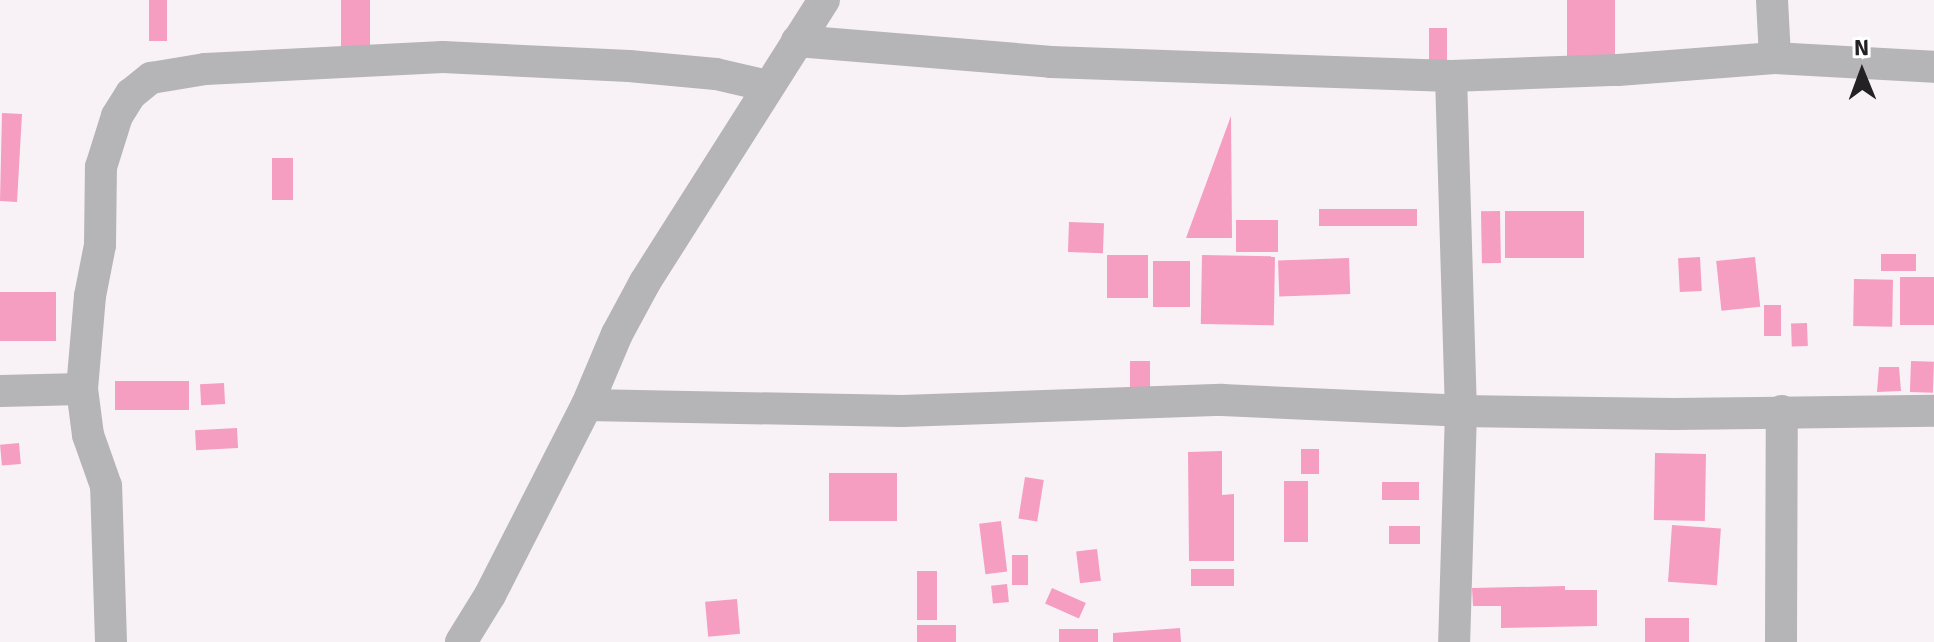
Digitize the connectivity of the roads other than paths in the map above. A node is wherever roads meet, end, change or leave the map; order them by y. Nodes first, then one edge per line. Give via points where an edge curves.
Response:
1 (824, 0) edge
2 (1772, 0) edge
3 (797, 41) junction
4 (1775, 58) junction
5 (1934, 67) edge
6 (1451, 76) junction
7 (768, 86) junction
8 (82, 389) junction
9 (0, 391) edge
10 (587, 405) junction
11 (1461, 411) junction
12 (1782, 411) junction
13 (1934, 411) edge
14 (111, 642) edge
15 (461, 642) edge
16 (1454, 642) edge
17 (1781, 642) edge

1 - 3 street
2 - 4 street
3 - 6 street via 1051,62
3 - 7 street
4 - 5 street
4 - 6 street
6 - 11 street
7 - 8 street via 716,74 629,66 443,57 205,69 151,78 131,94 117,116 101,167 100,245
7 - 10 street via 645,282
8 - 9 street
8 - 14 street via 88,435 106,486
10 - 11 street via 902,411 1222,400
10 - 15 street
11 - 12 street
11 - 16 street
12 - 13 street
12 - 17 street

